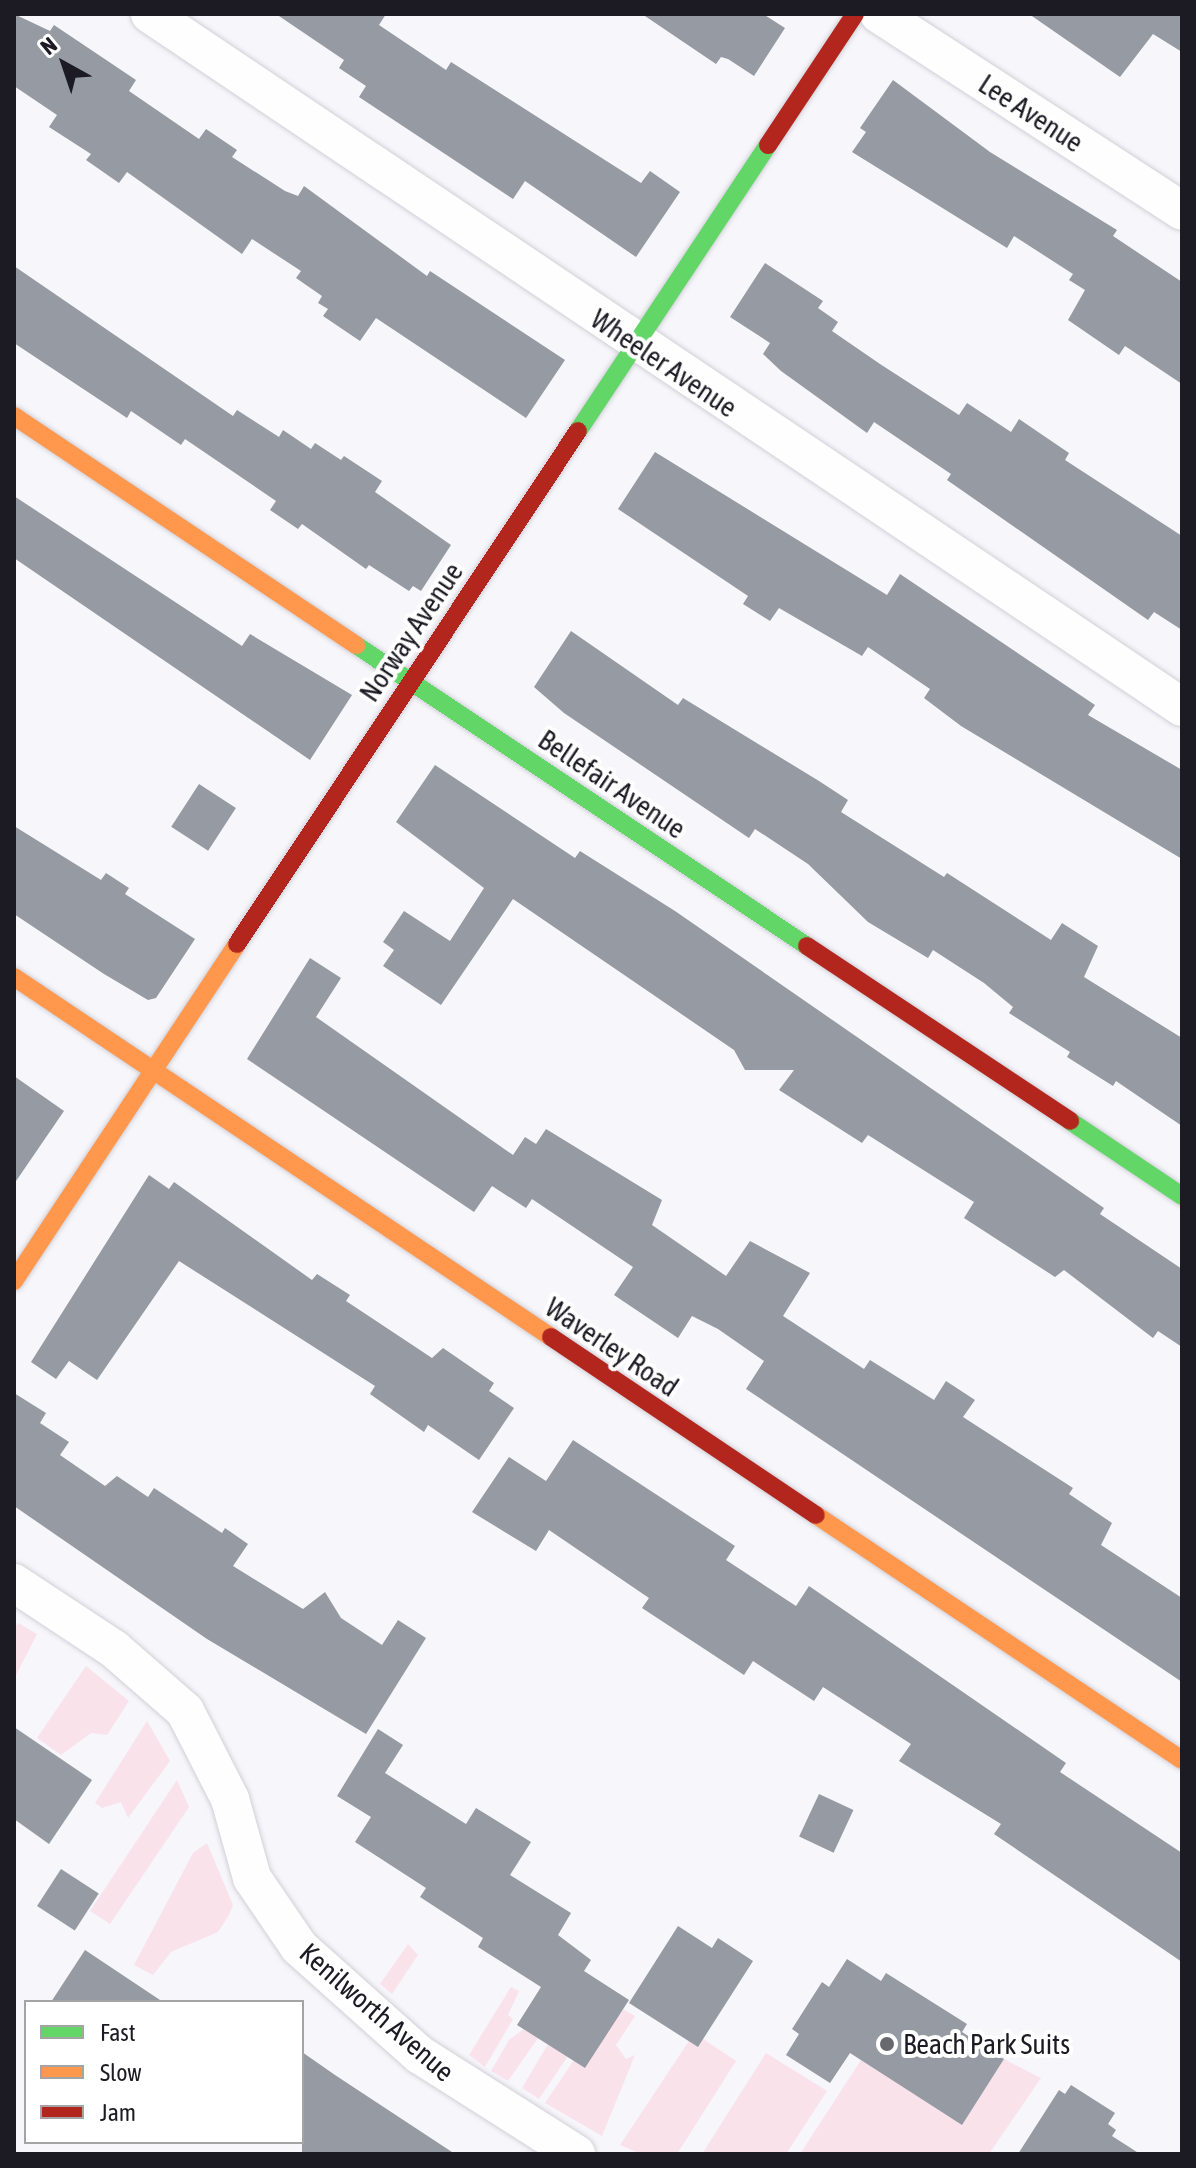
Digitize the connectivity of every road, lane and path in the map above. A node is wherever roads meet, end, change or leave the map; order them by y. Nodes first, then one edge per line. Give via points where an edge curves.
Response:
1 (150, 14) edge
2 (855, 14) edge
3 (879, 14) edge
4 (1182, 211) edge
5 (634, 345) junction
6 (14, 416) edge
7 (411, 683) junction
8 (1182, 707) edge
9 (14, 977) edge
10 (152, 1067) junction
11 (1182, 1196) edge
12 (14, 1281) edge
13 (14, 1583) edge
14 (1182, 1760) edge
15 (576, 2154) edge

1 - 5 street, Wheeler Avenue
2 - 5 street, Norway Avenue
3 - 4 street, Lee Avenue
5 - 7 street, Norway Avenue
5 - 8 street, Wheeler Avenue
6 - 7 street, Bellefair Avenue
7 - 10 street, Norway Avenue
7 - 11 street, Bellefair Avenue
9 - 10 street, Waverley Road
10 - 12 street, Norway Avenue
10 - 14 street, Waverley Road
13 - 15 street, Kenilworth Avenue via 137,1666 185,1711 230,1799 252,1878 299,1947 420,2055

